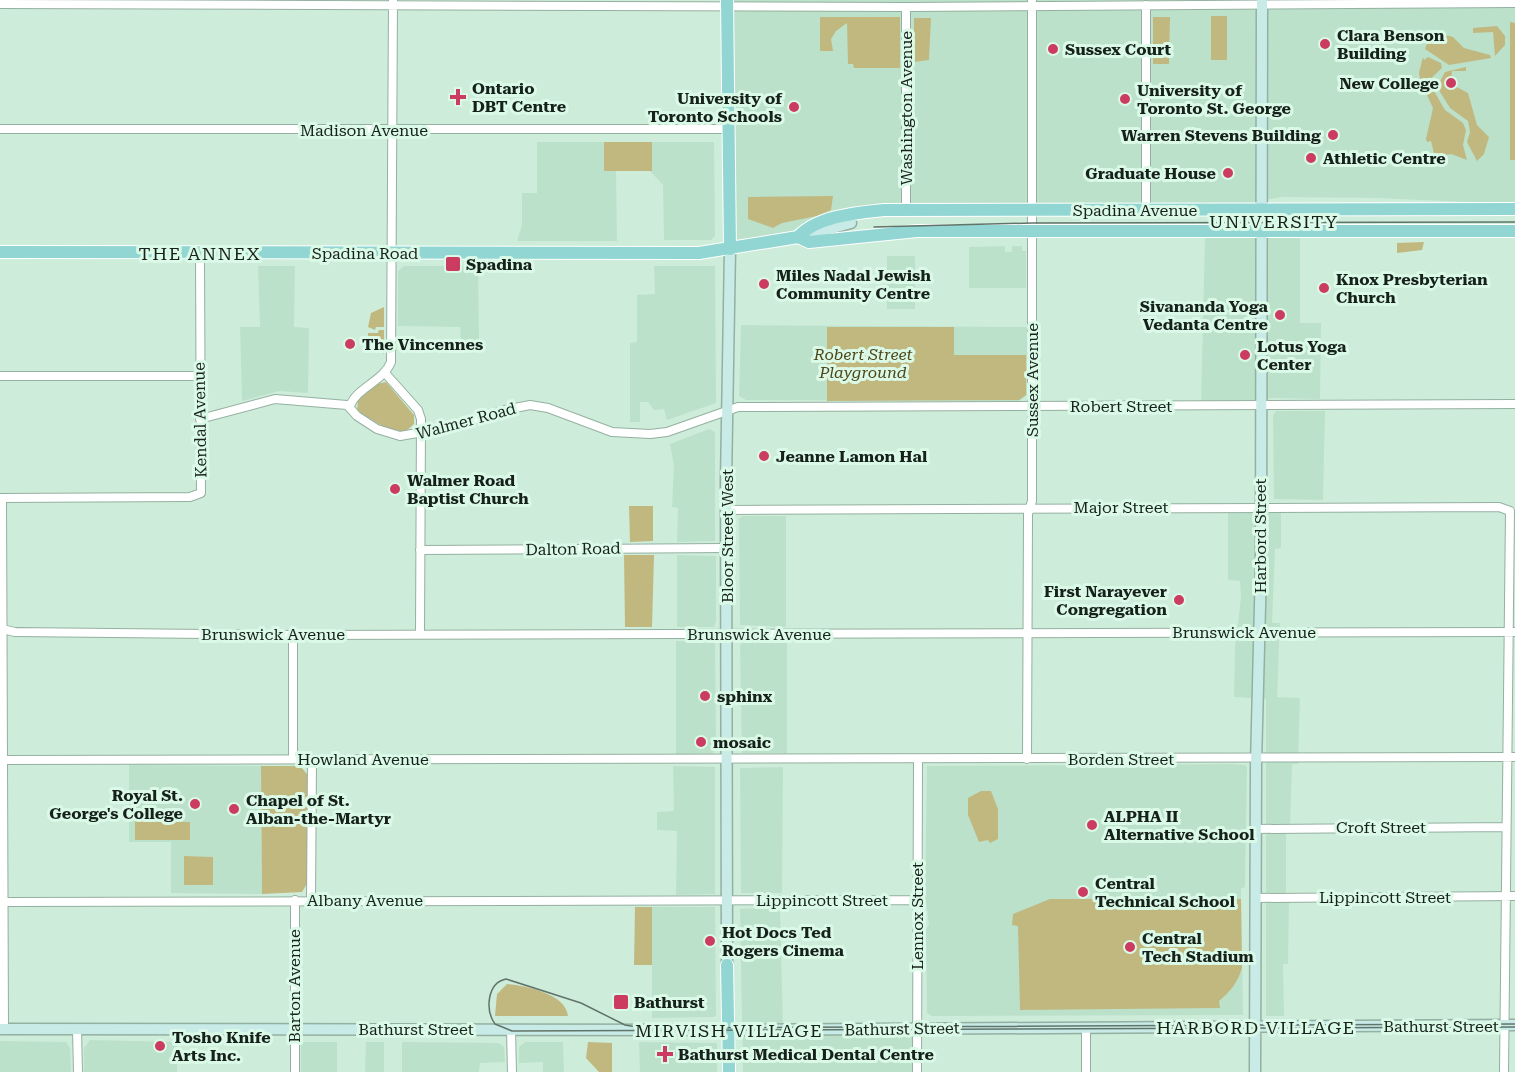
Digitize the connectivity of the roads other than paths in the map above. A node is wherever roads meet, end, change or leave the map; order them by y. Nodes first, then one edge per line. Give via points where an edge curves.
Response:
1 (1262, 2) edge
2 (393, 3) edge
3 (550, 3) edge
4 (727, 3) edge
5 (1032, 3) edge
6 (1515, 3) edge
7 (0, 4) edge
8 (1146, 5) junction
9 (906, 7) junction
10 (0, 129) edge
11 (729, 129) junction
12 (393, 130) junction
13 (1261, 209) junction
14 (1515, 209) edge
15 (906, 210) junction
16 (1032, 210) junction
17 (1146, 210) junction
18 (849, 219) junction
19 (1032, 231) junction
20 (1261, 231) junction
21 (1515, 231) edge
22 (854, 236) junction
23 (798, 237) junction
24 (730, 249) junction
25 (0, 252) edge
26 (200, 253) junction
27 (391, 253) junction
28 (385, 373) junction
29 (0, 376) edge
30 (199, 376) junction
31 (1515, 404) edge
32 (350, 406) junction
33 (1032, 406) junction
34 (1260, 406) junction
35 (728, 411) junction
36 (200, 419) junction
37 (420, 434) junction
38 (1, 498) edge
39 (1031, 507) junction
40 (1261, 507) junction
41 (726, 510) junction
42 (1513, 510) edge
43 (726, 548) junction
44 (420, 550) junction
45 (1, 609) edge
46 (2, 629) junction
47 (1028, 632) junction
48 (1512, 632) edge
49 (420, 634) junction
50 (726, 634) junction
51 (1260, 634) junction
52 (293, 635) junction
53 (1256, 758) junction
54 (1511, 758) edge
55 (293, 759) junction
56 (726, 759) junction
57 (1027, 759) junction
58 (1, 760) edge
59 (312, 760) junction
60 (918, 760) junction
61 (1506, 827) junction
62 (1255, 829) junction
63 (1515, 896) edge
64 (1505, 897) junction
65 (1255, 898) junction
66 (294, 900) junction
67 (311, 900) junction
68 (918, 900) junction
69 (727, 901) junction
70 (4, 902) junction
71 (2, 926) edge
72 (727, 966) joint
73 (1509, 1025) edge
74 (1255, 1027) junction
75 (1086, 1028) junction
76 (2, 1029) edge
77 (77, 1029) junction
78 (294, 1029) junction
79 (917, 1029) junction
80 (511, 1030) junction
81 (729, 1030) junction
82 (78, 1072) edge
83 (295, 1072) edge
84 (512, 1072) edge
85 (729, 1072) edge
86 (917, 1072) edge
87 (1086, 1072) edge
88 (1255, 1072) edge
89 (1504, 1072) edge

1 - 6 street
1 - 8 street
1 - 13 main road, Harbord Street
2 - 3 street
2 - 7 street
2 - 12 street
3 - 4 street
4 - 9 street
4 - 11 main road, Bloor Street West
5 - 8 street
5 - 9 street
5 - 16 street, Sussex Avenue
8 - 17 street
9 - 15 street, Washington Avenue
10 - 12 street, Madison Avenue
11 - 12 street, Madison Avenue
11 - 24 main road, Bloor Street West
12 - 27 street
13 - 14 main road, Spadina Avenue
13 - 17 main road, Spadina Avenue
13 - 20 main road, Harbord Street
15 - 16 main road, Spadina Avenue
15 - 18 main road, Spadina Avenue
16 - 17 main road, Spadina Avenue
16 - 19 street, Sussex Avenue
18 - 22 main road
18 - 23 main road, Spadina Avenue via 807,228
19 - 20 main road, Spadina Avenue
19 - 22 main road, Spadina Avenue via 917,231
19 - 33 street, Sussex Avenue
20 - 21 main road, Spadina Avenue
20 - 34 main road, Harbord Street
22 - 23 main road, Spadina Avenue via 809,242
23 - 24 main road, Spadina Avenue
24 - 27 main road, Spadina Road via 699,253
24 - 35 main road, Bloor Street West
25 - 26 main road, Spadina Road
26 - 27 main road, Spadina Road
26 - 30 street, Kendal Avenue
27 - 28 street via 391,362
28 - 32 street via 353,399
28 - 37 street via 418,410
29 - 30 street
30 - 36 street, Kendal Avenue
31 - 34 street, Robert Street
32 - 36 street via 275,399
32 - 37 street, Walmer Road via 357,416 388,435
33 - 34 street, Robert Street
33 - 35 street, Robert Street via 738,407
33 - 39 street, Sussex Avenue
34 - 40 main road, Harbord Street
35 - 37 street, Walmer Road via 667,432 634,435 600,429 530,405
35 - 41 main road, Bloor Street West
36 - 38 street, Kendal Avenue via 201,490 196,496
37 - 44 street
38 - 45 street
39 - 40 street, Major Street
39 - 41 street, Major Street
39 - 47 street, Sussex Avenue
40 - 42 street, Major Street
40 - 51 main road, Harbord Street
41 - 43 main road, Bloor Street West
42 - 48 street
43 - 44 street, Dalton Road
43 - 50 main road, Bloor Street West
44 - 49 street
45 - 46 street
46 - 52 street, Brunswick Avenue
46 - 58 street
47 - 50 street, Brunswick Avenue
47 - 51 street, Brunswick Avenue
47 - 57 street, Sussex Avenue
48 - 51 street, Brunswick Avenue
48 - 54 street
49 - 50 street, Brunswick Avenue
49 - 52 street, Brunswick Avenue
50 - 56 main road, Bloor Street West
51 - 53 main road, Harbord Street
52 - 55 street
53 - 54 street, Borden Street
53 - 57 street, Borden Street
53 - 62 main road, Harbord Street
54 - 61 street
55 - 58 street, Howland Avenue
55 - 59 street, Howland Avenue
56 - 59 street, Howland Avenue
56 - 60 street, Borden Street
56 - 69 main road, Bloor Street West
57 - 60 street, Borden Street
58 - 70 street
59 - 67 street
60 - 68 street, Lennox Street
61 - 62 street, Croft Street
61 - 64 street
62 - 65 main road, Harbord Street
63 - 64 street, Lippincott Street
64 - 65 street, Lippincott Street
64 - 73 street
65 - 74 main road, Harbord Street
66 - 67 street, Albany Avenue
66 - 70 street, Albany Avenue
66 - 78 street, Barton Avenue
67 - 69 street, Albany Avenue
68 - 69 street, Lippincott Street
68 - 79 street, Lennox Street
69 - 72 main road, Bloor Street West
70 - 71 street
71 - 76 street
72 - 81 main road, Bloor Street West
73 - 74 main road, Bathurst Street
73 - 89 street
74 - 75 main road, Bathurst Street
74 - 88 main road, Harbord Street
75 - 79 main road, Bathurst Street
75 - 87 street
76 - 77 main road, Bathurst Street
77 - 78 main road, Bathurst Street
77 - 82 street
78 - 80 main road, Bathurst Street
78 - 83 street, Barton Avenue
79 - 81 main road, Bathurst Street
79 - 86 street, Lennox Street
80 - 81 main road, Bathurst Street
80 - 84 street
81 - 85 main road, Bloor Street West

